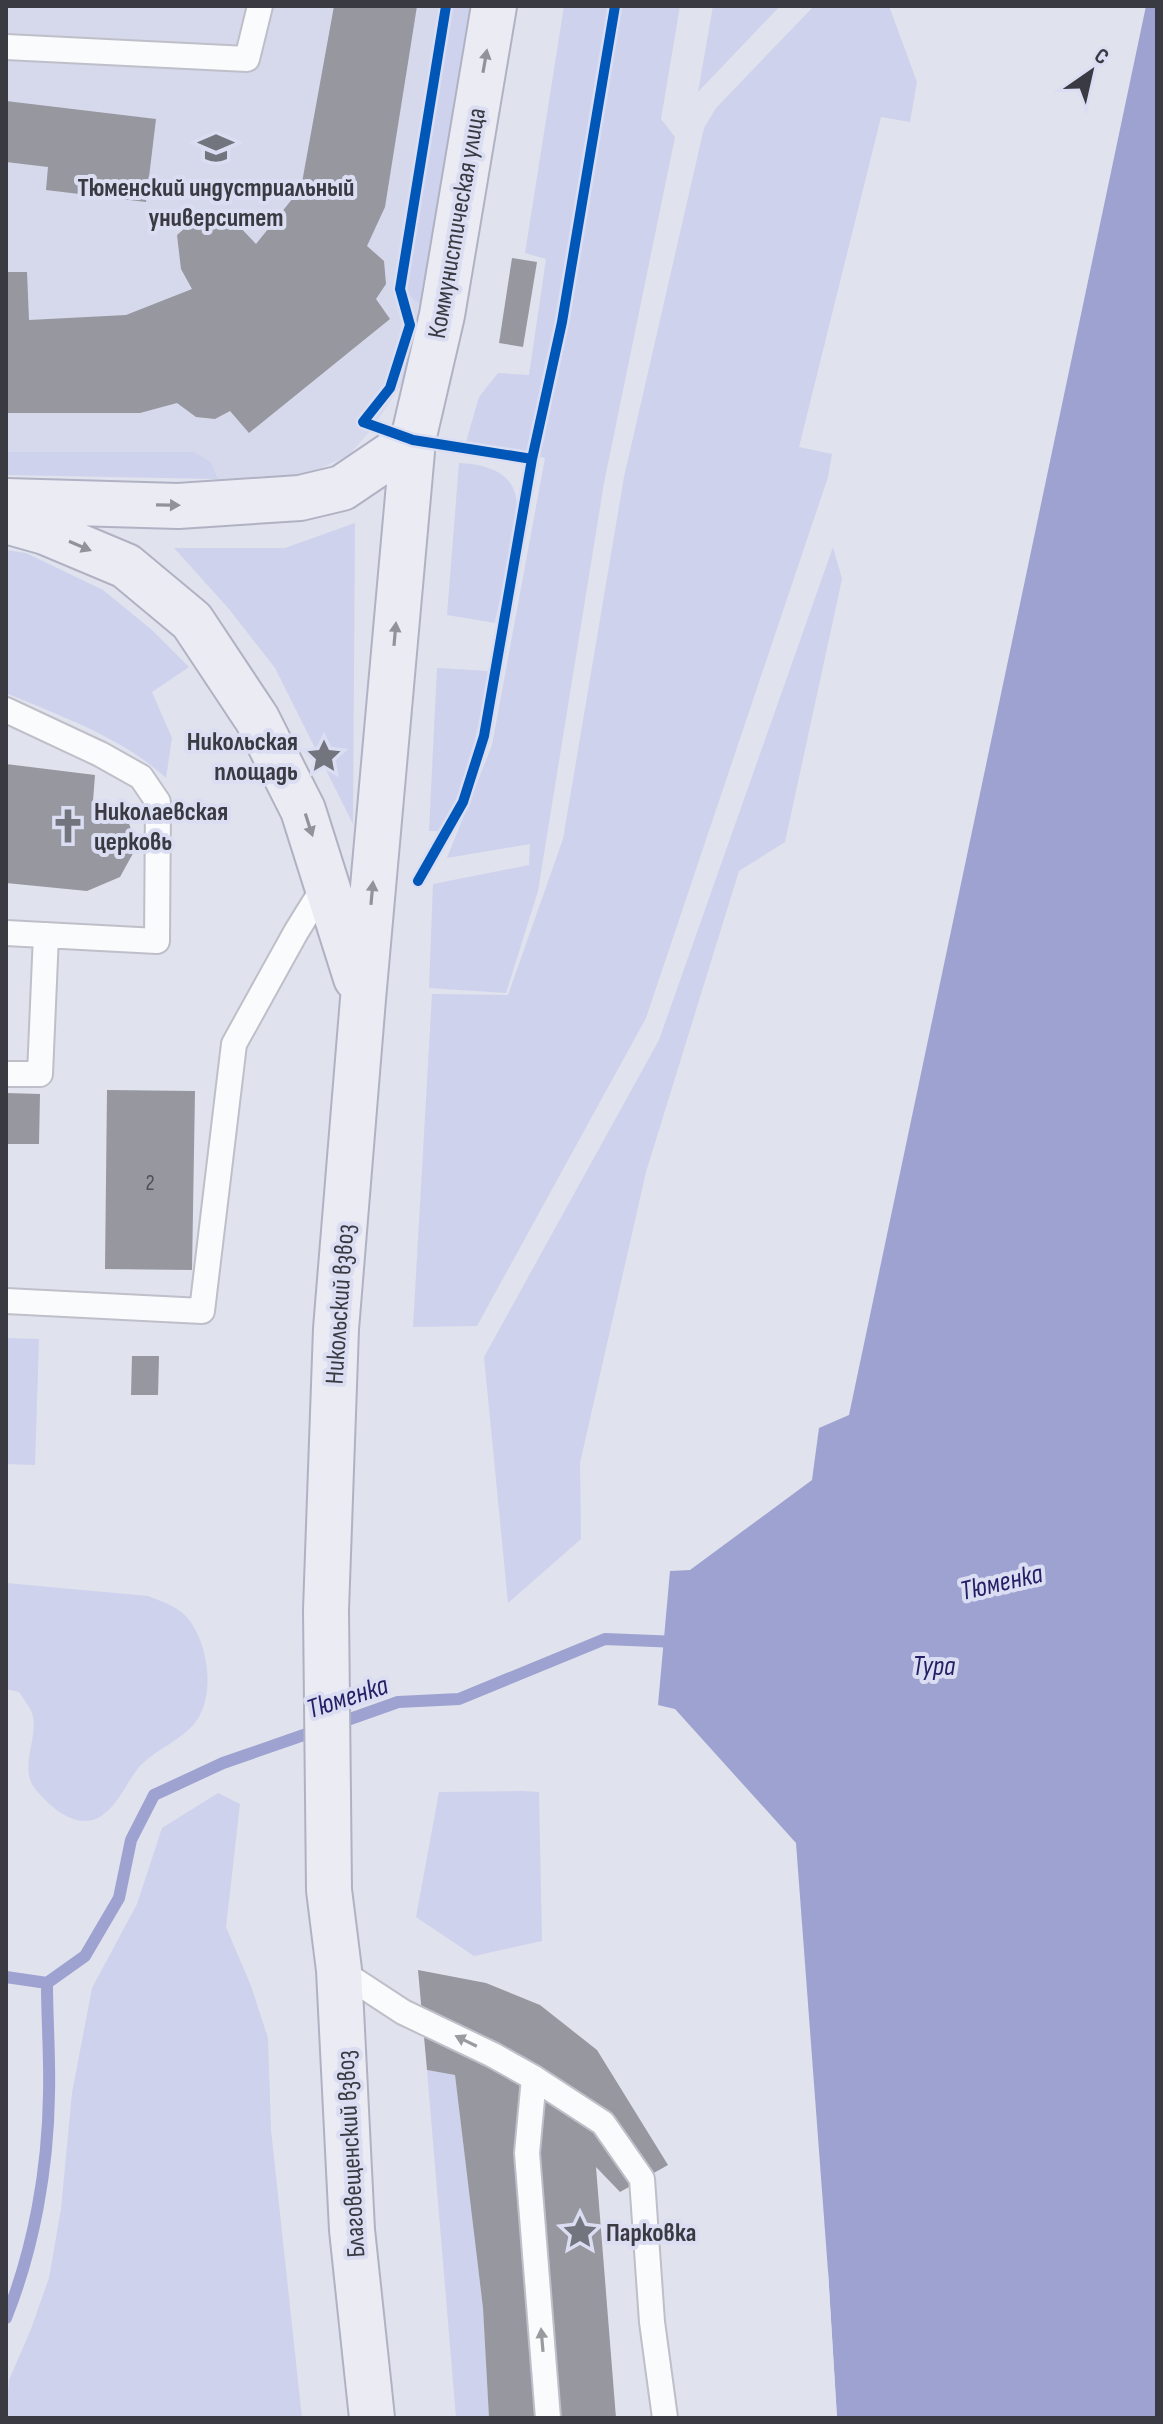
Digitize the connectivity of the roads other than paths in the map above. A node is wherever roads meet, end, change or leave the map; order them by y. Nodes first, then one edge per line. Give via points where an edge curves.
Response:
1 (260, 6) edge
2 (494, 6) edge
3 (6, 47) edge
4 (413, 440) junction
5 (6, 501) edge
6 (6, 521) edge
7 (6, 710) edge
8 (327, 882) junction
9 (6, 933) edge
10 (46, 935) junction
11 (363, 999) junction
12 (6, 1074) edge
13 (6, 1301) edge
14 (329, 1890) joint
15 (339, 1970) junction
16 (534, 2078) junction
17 (372, 2418) edge
18 (548, 2418) edge
19 (665, 2418) edge

1 - 3 lane via 247,59
4 -> 2 main road, Коммунистическая улица via 442,315
5 -> 4 main road via 178,506 300,498 342,488
11 -> 4 main road, Коммунистическая улица
6 -> 8 main road via 126,566 192,621 257,719 303,810
7 - 10 lane via 141,777 158,802 157,941
8 - 11 main road
8 - 13 lane via 234,1044 202,1311
9 - 10 lane
10 - 12 lane via 40,1074
11 - 14 main road, Никольский взвоз via 336,1329 326,1610
14 - 15 main road, Благовещенский взвоз
16 -> 15 lane via 403,2012
15 - 17 main road, Благовещенский взвоз via 352,2230
18 -> 16 lane via 527,2153
16 - 19 lane via 603,2123 642,2179

